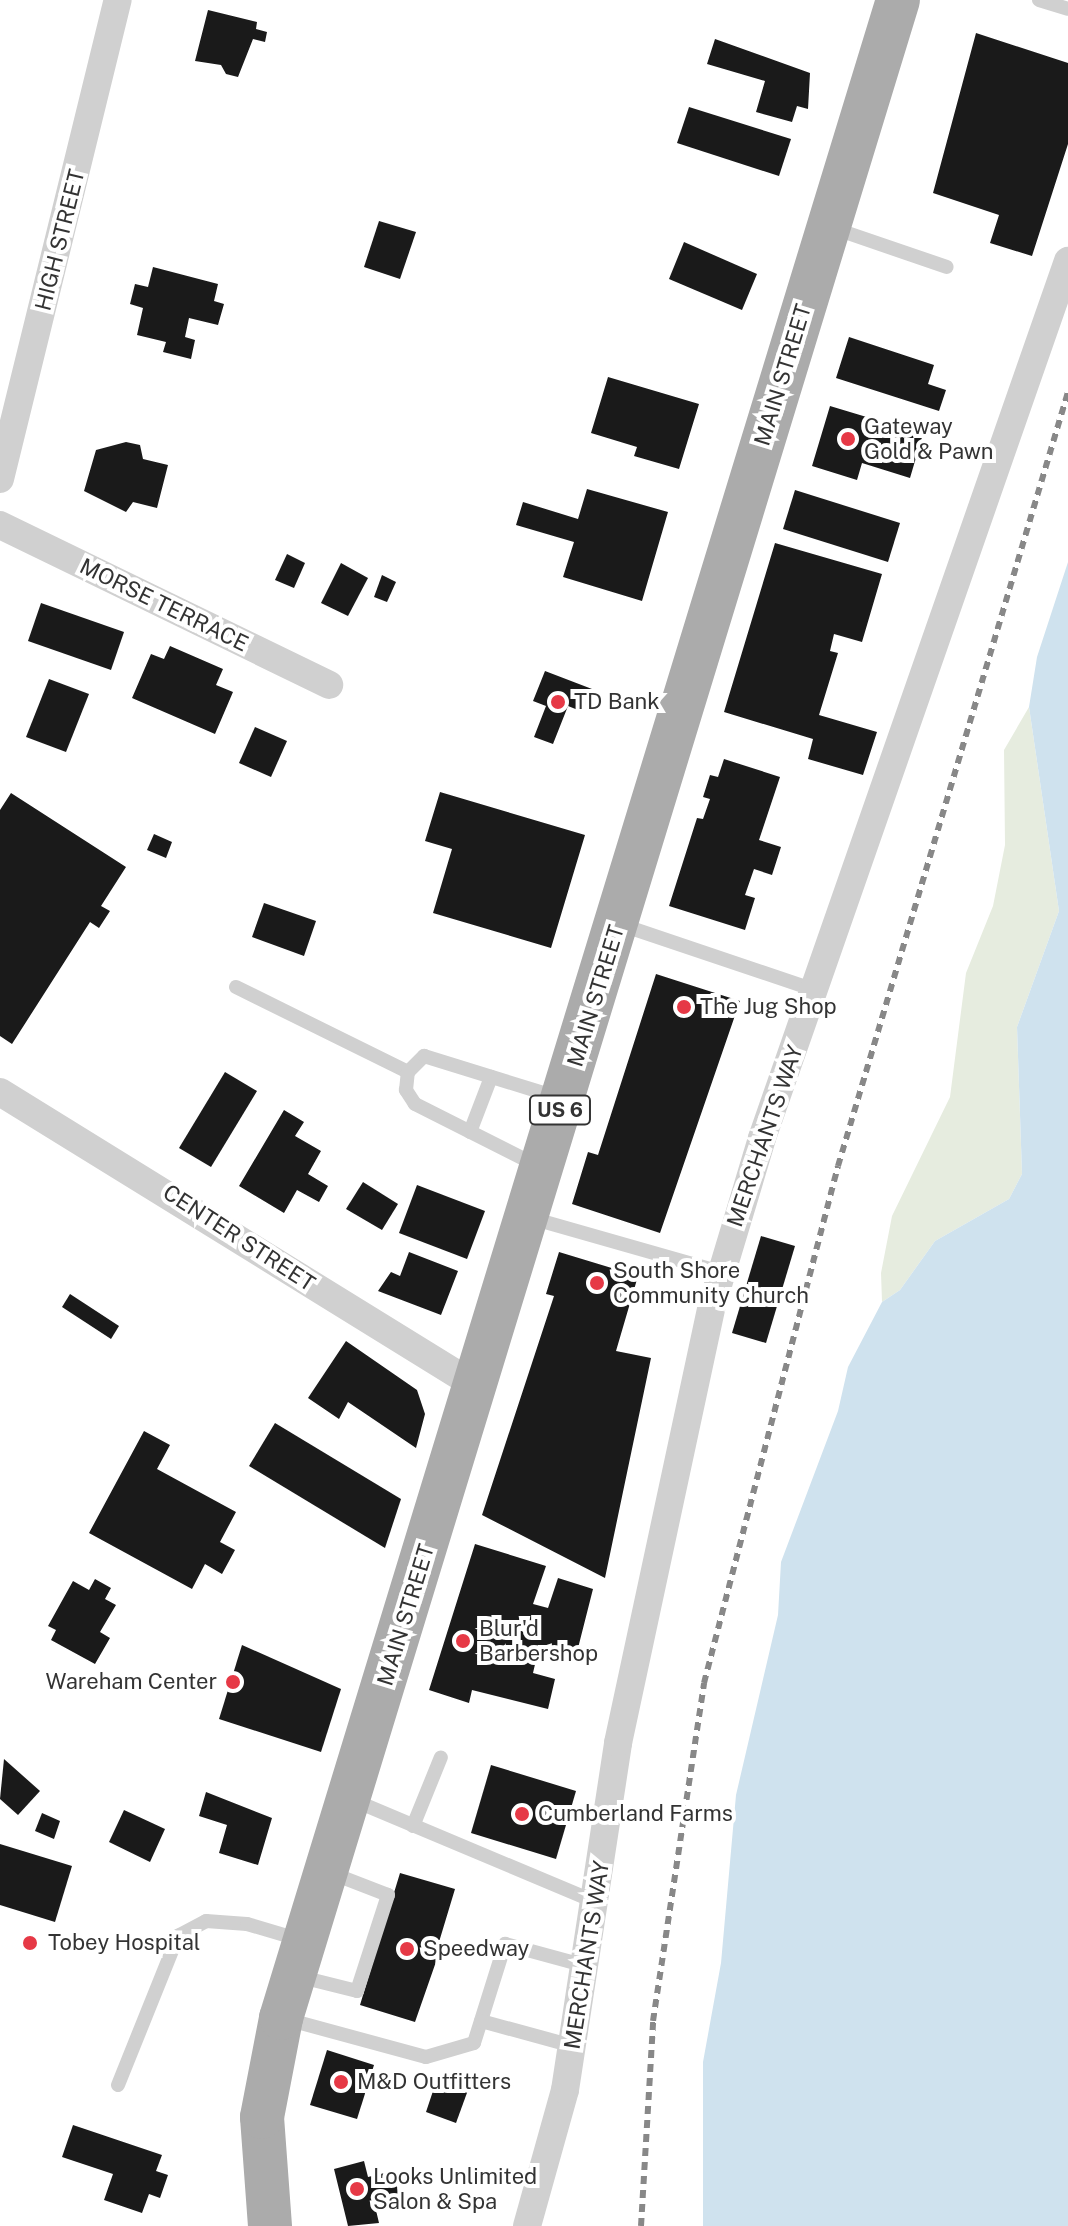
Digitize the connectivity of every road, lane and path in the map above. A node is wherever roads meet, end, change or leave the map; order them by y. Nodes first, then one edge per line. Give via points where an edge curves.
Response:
1 (118, 0) edge
2 (898, 0) edge
3 (1039, 0) edge
4 (1068, 9) edge
5 (828, 226) junction
6 (1068, 261) edge
7 (947, 267) dead end
8 (6, 433) edge
9 (0, 479) edge
10 (0, 525) edge
11 (329, 685) dead end
12 (618, 924) junction
13 (236, 987) dead end
14 (815, 990) junction
15 (408, 1072) junction
16 (491, 1077) junction
17 (0, 1092) edge
18 (564, 1099) junction
19 (470, 1132) junction
20 (542, 1168) junction
21 (527, 1217) junction
22 (721, 1272) junction
23 (476, 1386) junction
24 (441, 1757) dead end
25 (349, 1798) junction
26 (413, 1826) junction
27 (327, 1872) junction
28 (597, 1902) junction
29 (300, 1958) junction
30 (587, 1966) junction
31 (281, 2018) junction
32 (481, 2021) junction
33 (573, 2046) junction
34 (118, 2085) dead end
35 (270, 2226) edge
36 (527, 2226) edge

1 - 8 street, HIGH STREET
2 - 5 main road, MAIN STREET / US 6
3 - 4 lane
5 - 7 lane
5 - 12 main road, MAIN STREET / US 6
6 - 14 street, MERCHANTS WAY
8 - 9 street, HIGH STREET
10 - 11 street, MORSE TERRACE
12 - 14 lane
12 - 18 main road, MAIN STREET / US 6
13 - 15 lane
14 - 22 street, MERCHANTS WAY
15 - 16 lane via 424,1056
15 - 19 lane via 406,1090 415,1104
16 - 18 lane
16 - 19 lane
17 - 23 street, CENTER STREET
18 - 20 main road, MAIN STREET / US 6
19 - 20 lane
20 - 21 main road, MAIN STREET / US 6
21 - 22 lane
21 - 23 main road, MAIN STREET / US 6
22 - 28 street, MERCHANTS WAY via 627,1698
23 - 25 main road, MAIN STREET / US 6
24 - 26 lane
25 - 26 lane
25 - 27 main road, MAIN STREET / US 6
26 - 28 lane
27 - 29 main road, MAIN STREET / US 6
27 - 29 lane via 388,1895 357,1991
28 - 30 street, MERCHANTS WAY
29 - 31 main road, MAIN STREET / US 6
29 - 34 lane via 247,1924 206,1921 178,1936
30 - 32 lane via 505,1944
30 - 33 street, MERCHANTS WAY
31 - 32 lane via 426,2057 474,2043
31 - 35 main road, MAIN STREET / US 6 via 262,2117
32 - 33 lane
33 - 36 street, MERCHANTS WAY via 548,2166

